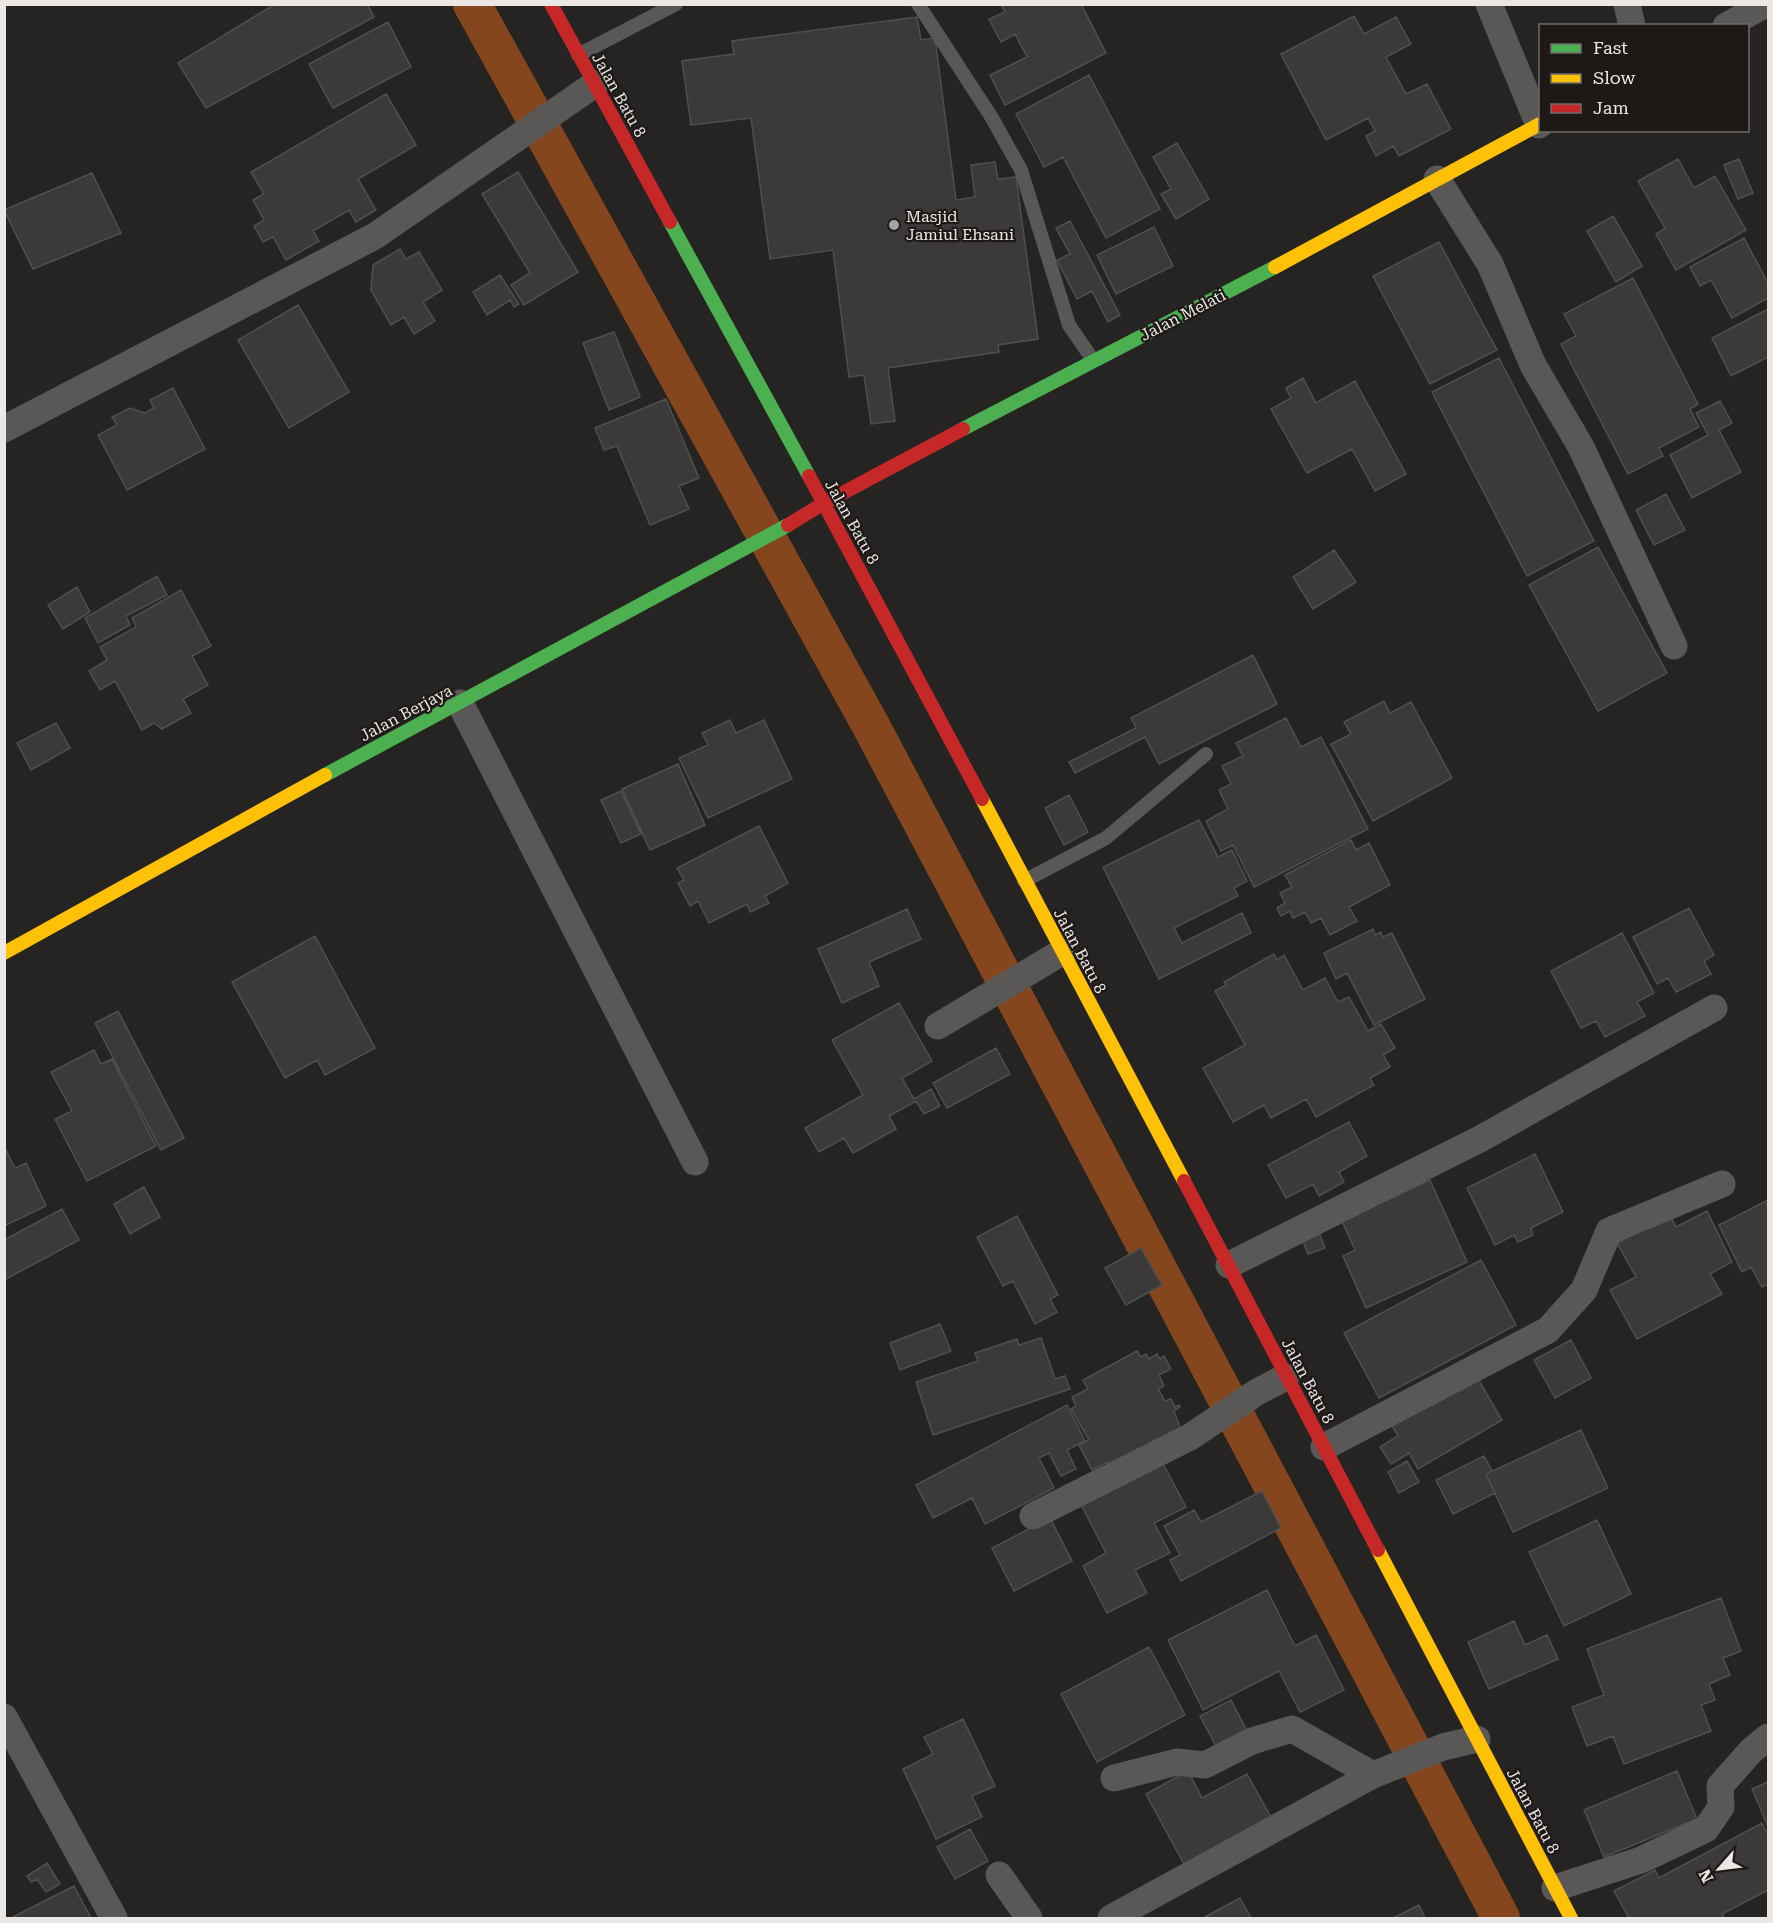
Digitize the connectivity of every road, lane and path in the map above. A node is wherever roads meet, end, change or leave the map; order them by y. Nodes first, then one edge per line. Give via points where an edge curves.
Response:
1 (551, 4) edge
2 (676, 4) edge
3 (918, 4) edge
4 (1489, 4) edge
5 (1627, 4) edge
6 (1766, 4) edge
7 (1632, 24) edge
8 (1730, 24) edge
9 (578, 55) junction
10 (595, 84) junction
11 (1539, 122) edge
12 (1539, 125) edge
13 (1437, 179) junction
14 (1093, 360) junction
15 (4, 429) edge
16 (824, 503) junction
17 (1674, 646) dead end
18 (460, 703) junction
19 (1206, 754) dead end
20 (1024, 881) junction
21 (1062, 952) junction
22 (4, 953) edge
23 (1714, 1008) dead end
24 (948, 1020) dead end
25 (695, 1162) dead end
26 (1722, 1184) dead end
27 (1229, 1265) junction
28 (1286, 1377) junction
29 (1324, 1447) junction
30 (1033, 1516) dead end
31 (4, 1717) edge
32 (1768, 1737) edge
33 (1477, 1739) junction
34 (1381, 1772) junction
35 (1114, 1778) dead end
36 (999, 1875) dead end
37 (1555, 1888) junction
38 (114, 1918) edge
39 (1029, 1918) edge
40 (1111, 1918) edge
41 (1571, 1918) edge

1 - 9 street, Jalan Batu 8
2 - 9 lane
3 - 14 lane via 1021,170 1069,325
4 - 11 street
5 - 7 street
6 - 8 street
9 - 10 street, Jalan Batu 8
10 - 15 street via 375,236
10 - 16 street, Jalan Batu 8
12 - 13 street, Jalan Melati
13 - 14 street, Jalan Melati via 1198,309
13 - 17 street via 1490,264 1533,365 1581,447
14 - 16 street, Jalan Melati
16 - 18 street, Jalan Berjaya
16 - 20 street, Jalan Batu 8
18 - 22 street, Jalan Berjaya via 191,847
18 - 25 street
19 - 20 lane via 1106,838
20 - 21 street, Jalan Batu 8
21 - 24 street
21 - 27 street, Jalan Batu 8
23 - 27 street via 1480,1139
26 - 29 street via 1609,1231 1584,1290 1548,1330
27 - 28 street, Jalan Batu 8
28 - 29 street, Jalan Batu 8
28 - 30 street via 1190,1437
29 - 33 street, Jalan Batu 8
31 - 38 street
32 - 37 street via 1720,1786 1721,1807 1706,1829 1641,1860
33 - 34 street via 1443,1747
33 - 37 street, Jalan Batu 8
34 - 35 street via 1292,1729 1252,1741 1205,1765 1177,1762
34 - 40 street
36 - 39 street
37 - 41 street, Jalan Batu 8

